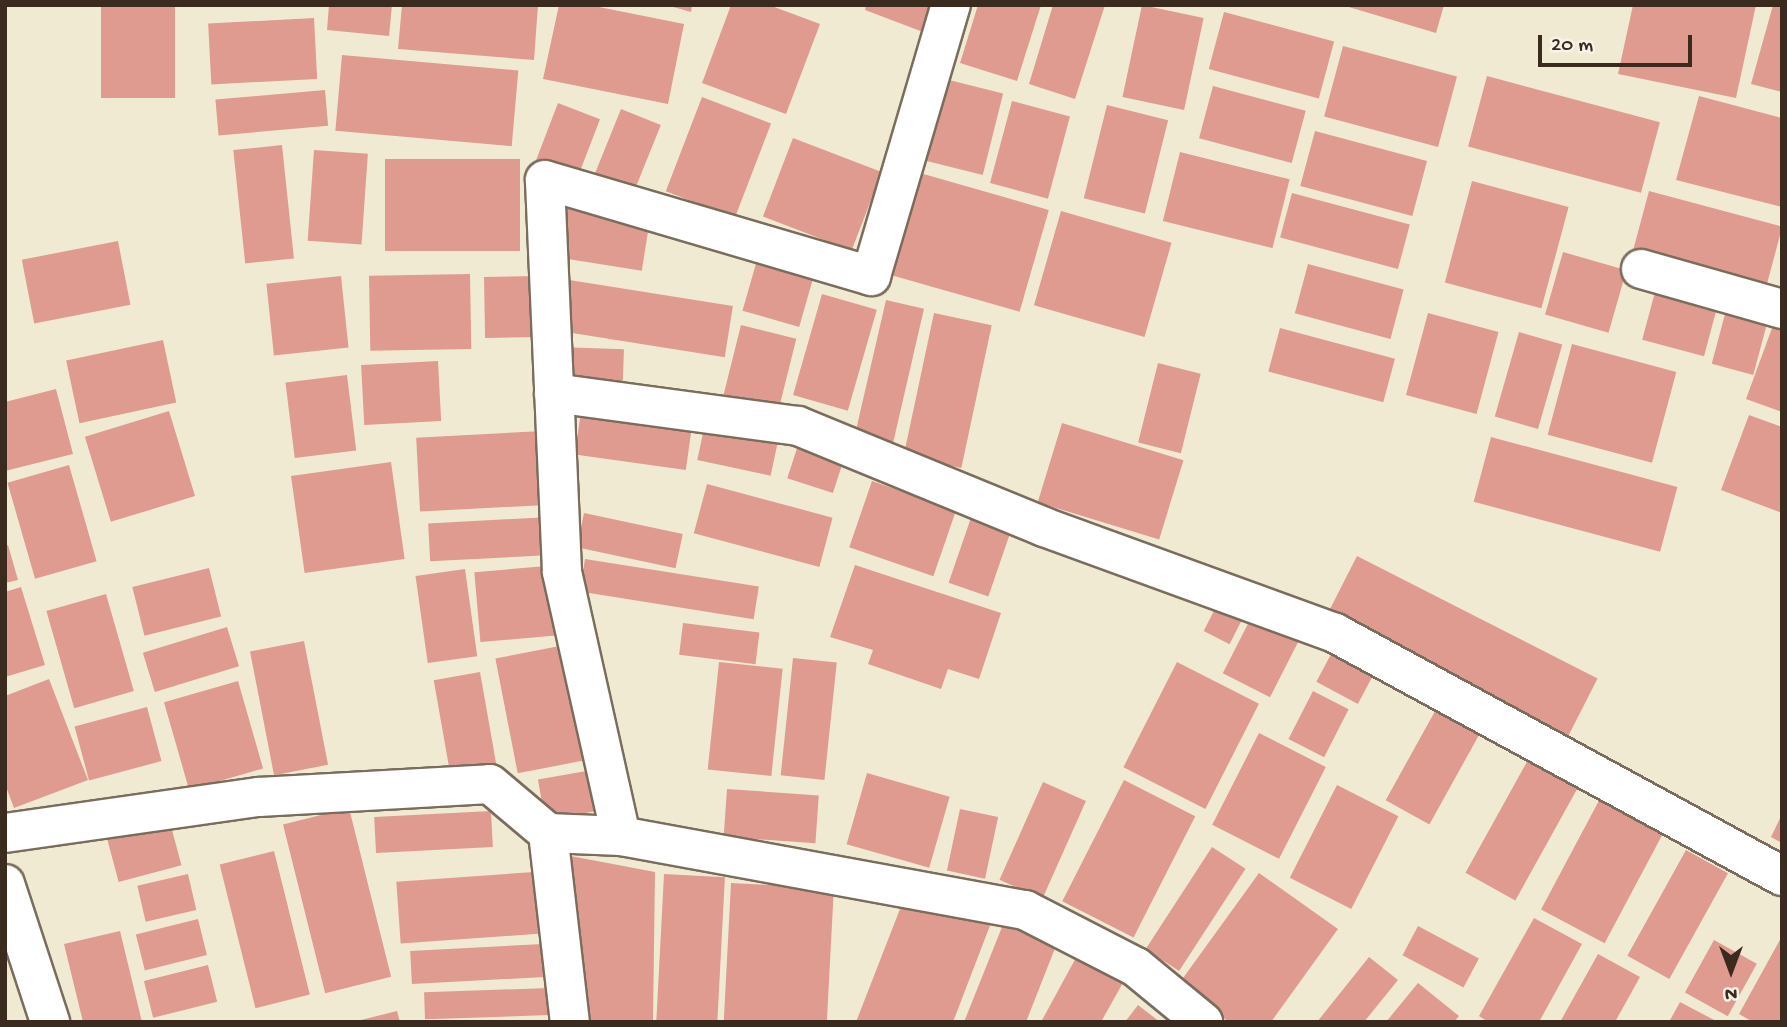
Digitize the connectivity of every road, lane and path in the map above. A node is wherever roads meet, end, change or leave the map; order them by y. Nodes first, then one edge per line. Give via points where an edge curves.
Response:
1 (951, 5) edge
2 (1641, 269) dead end
3 (1782, 309) edge
4 (554, 393) junction
5 (5, 833) edge
6 (548, 833) junction
7 (621, 836) junction
8 (1782, 876) edge
9 (5, 884) edge
10 (50, 1022) edge
11 (570, 1022) edge
12 (1203, 1022) edge

1 - 4 street via 871,276 545,180
2 - 3 street
4 - 7 street via 562,571
4 - 8 street via 798,426 1044,527 1335,633
5 - 6 street via 259,797 490,784
6 - 7 street
6 - 11 street
7 - 12 street via 1025,910 1136,967
9 - 10 street

